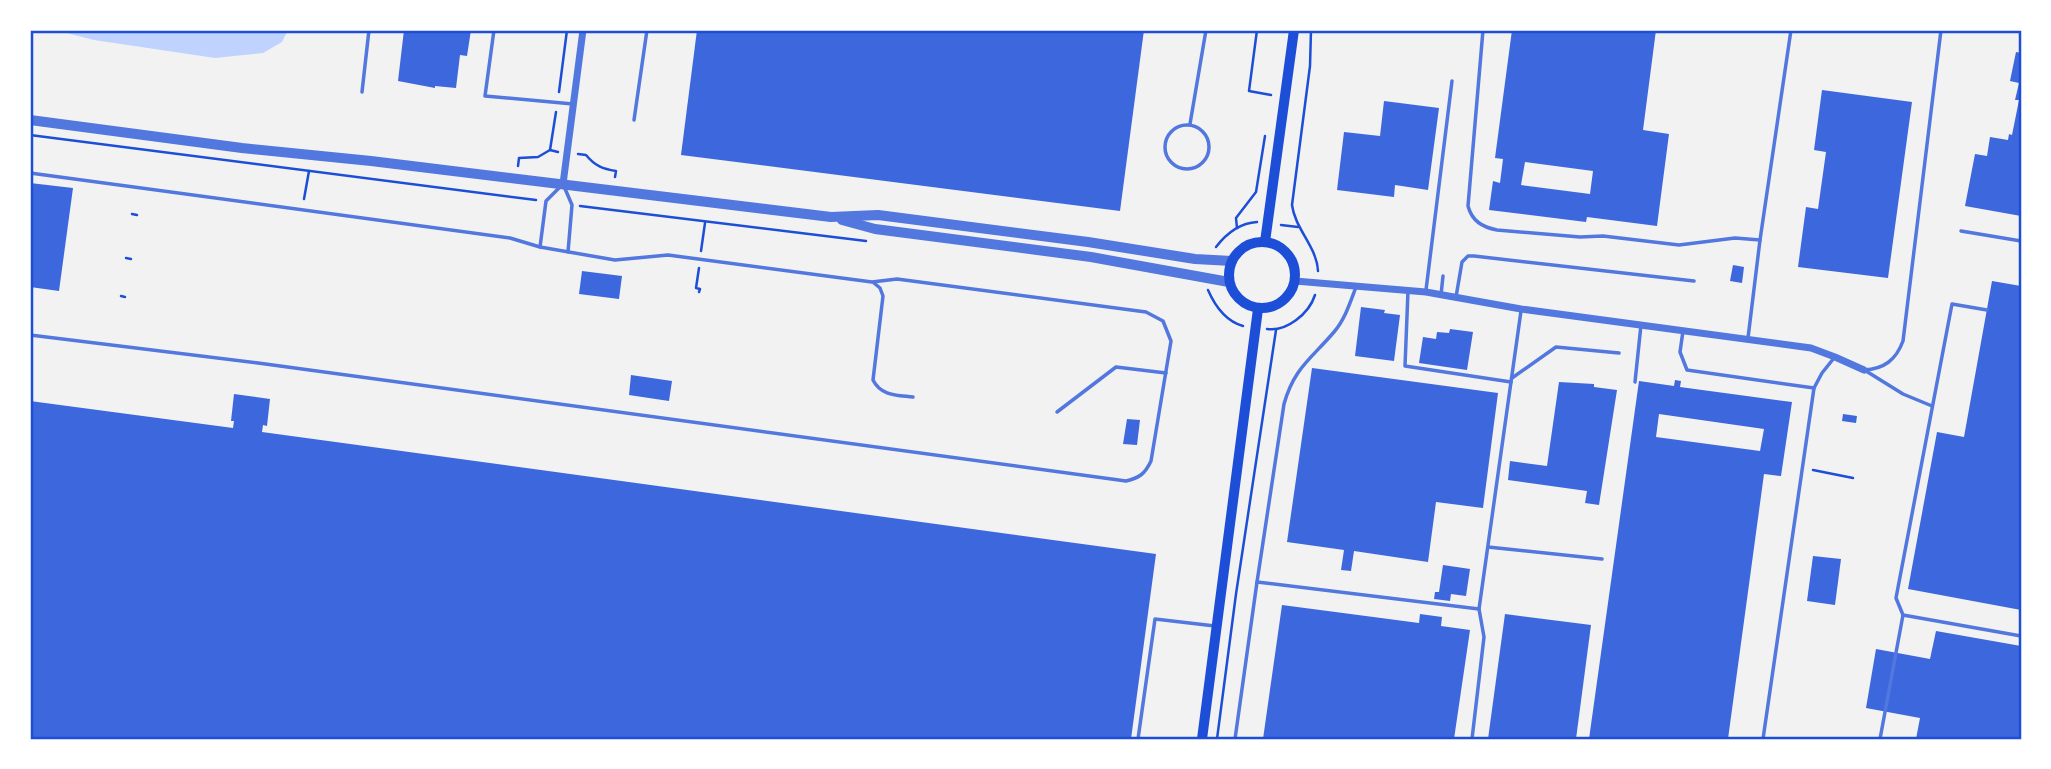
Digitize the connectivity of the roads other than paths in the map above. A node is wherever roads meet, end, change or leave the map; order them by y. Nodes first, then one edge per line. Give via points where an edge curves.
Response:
1 (369, 30) edge
2 (494, 30) edge
3 (583, 30) edge
4 (647, 30) edge
5 (1206, 30) edge
6 (1294, 30) edge
7 (1483, 30) edge
8 (1791, 30) edge
9 (1941, 30) edge
10 (1452, 81) dead end
11 (362, 92) dead end
12 (573, 104) junction
13 (30, 120) edge
14 (634, 120) dead end
15 (1190, 124) junction
16 (30, 173) edge
17 (563, 184) junction
18 (831, 216) junction
19 (1961, 231) dead end
20 (1760, 240) junction
21 (2021, 241) edge
22 (1265, 242) junction
23 (540, 247) junction
24 (568, 253) junction
25 (1232, 261) junction
26 (1443, 276) dead end
27 (1295, 281) junction
28 (1694, 281) dead end
29 (872, 282) junction
30 (1229, 282) junction
31 (1357, 287) junction
32 (1408, 291) junction
33 (1426, 292) junction
34 (1441, 295) junction
35 (1456, 297) junction
36 (1258, 309) junction
37 (1521, 309) junction
38 (1987, 310) dead end
39 (1641, 326) junction
40 (1683, 331) junction
41 (30, 335) edge
42 (1748, 340) junction
43 (1619, 353) dead end
44 (1835, 357) junction
45 (1864, 370) junction
46 (1166, 373) junction
47 (1511, 380) junction
48 (1635, 382) dead end
49 (1814, 388) junction
50 (912, 397) dead end
51 (1932, 406) junction
52 (1057, 412) dead end
53 (1488, 547) junction
54 (1602, 559) dead end
55 (1257, 582) junction
56 (1479, 609) junction
57 (1903, 615) junction
58 (1217, 627) junction
59 (2021, 636) edge
60 (1138, 739) edge
61 (1202, 739) edge
62 (1235, 739) edge
63 (1472, 739) edge
64 (1763, 739) edge
65 (1880, 739) edge

1 - 11 lane
2 - 12 lane via 485,96
3 - 12 street
4 - 14 lane
5 - 15 lane
6 - 22 main road
7 - 20 lane via 1468,206 1477,222 1497,230 1679,244
8 - 20 lane
9 - 45 lane via 1903,341 1887,364
10 - 33 lane
12 - 17 street
13 - 17 street
15 - 15 lane via 1204,132 1209,153 1199,165 1187,169 1173,164 1165,149 1171,131
16 - 23 lane via 510,238
17 - 18 street
17 - 23 lane via 546,201
17 - 24 lane via 572,205
18 - 25 street via 878,215
18 - 30 street via 874,229 1091,257
19 - 21 lane
20 - 42 lane
22 - 25 main road via 1246,246
22 - 27 main road via 1292,259
23 - 24 lane
24 - 29 lane via 615,260 668,254
25 - 30 main road
26 - 34 lane
27 - 31 street
27 - 36 main road via 1283,302
28 - 35 lane via 1468,256 1462,262
29 - 46 lane via 897,279 1146,312 1159,317 1170,334
29 - 50 lane via 883,296 873,380 884,392
30 - 36 main road via 1238,300
31 - 32 street
31 - 55 lane via 1335,331 1289,385
32 - 33 street
32 - 47 lane via 1405,366
33 - 34 street
34 - 35 street
35 - 37 street
36 - 58 main road
37 - 39 street
37 - 47 lane
38 - 51 lane via 1952,303
39 - 40 street
39 - 48 lane
40 - 42 street
40 - 49 lane via 1680,352 1686,370
41 - 46 lane via 1126,481 1138,478 1151,461
42 - 44 street via 1811,348
43 - 47 lane via 1556,347
44 - 45 street
44 - 49 lane
45 - 51 lane
46 - 52 lane via 1116,366
47 - 53 lane
49 - 64 lane
51 - 57 lane via 1896,598
53 - 54 lane
53 - 56 lane
55 - 56 lane
55 - 62 lane
56 - 63 lane via 1484,636
57 - 59 lane
57 - 65 lane
58 - 60 lane via 1155,619
58 - 61 main road

